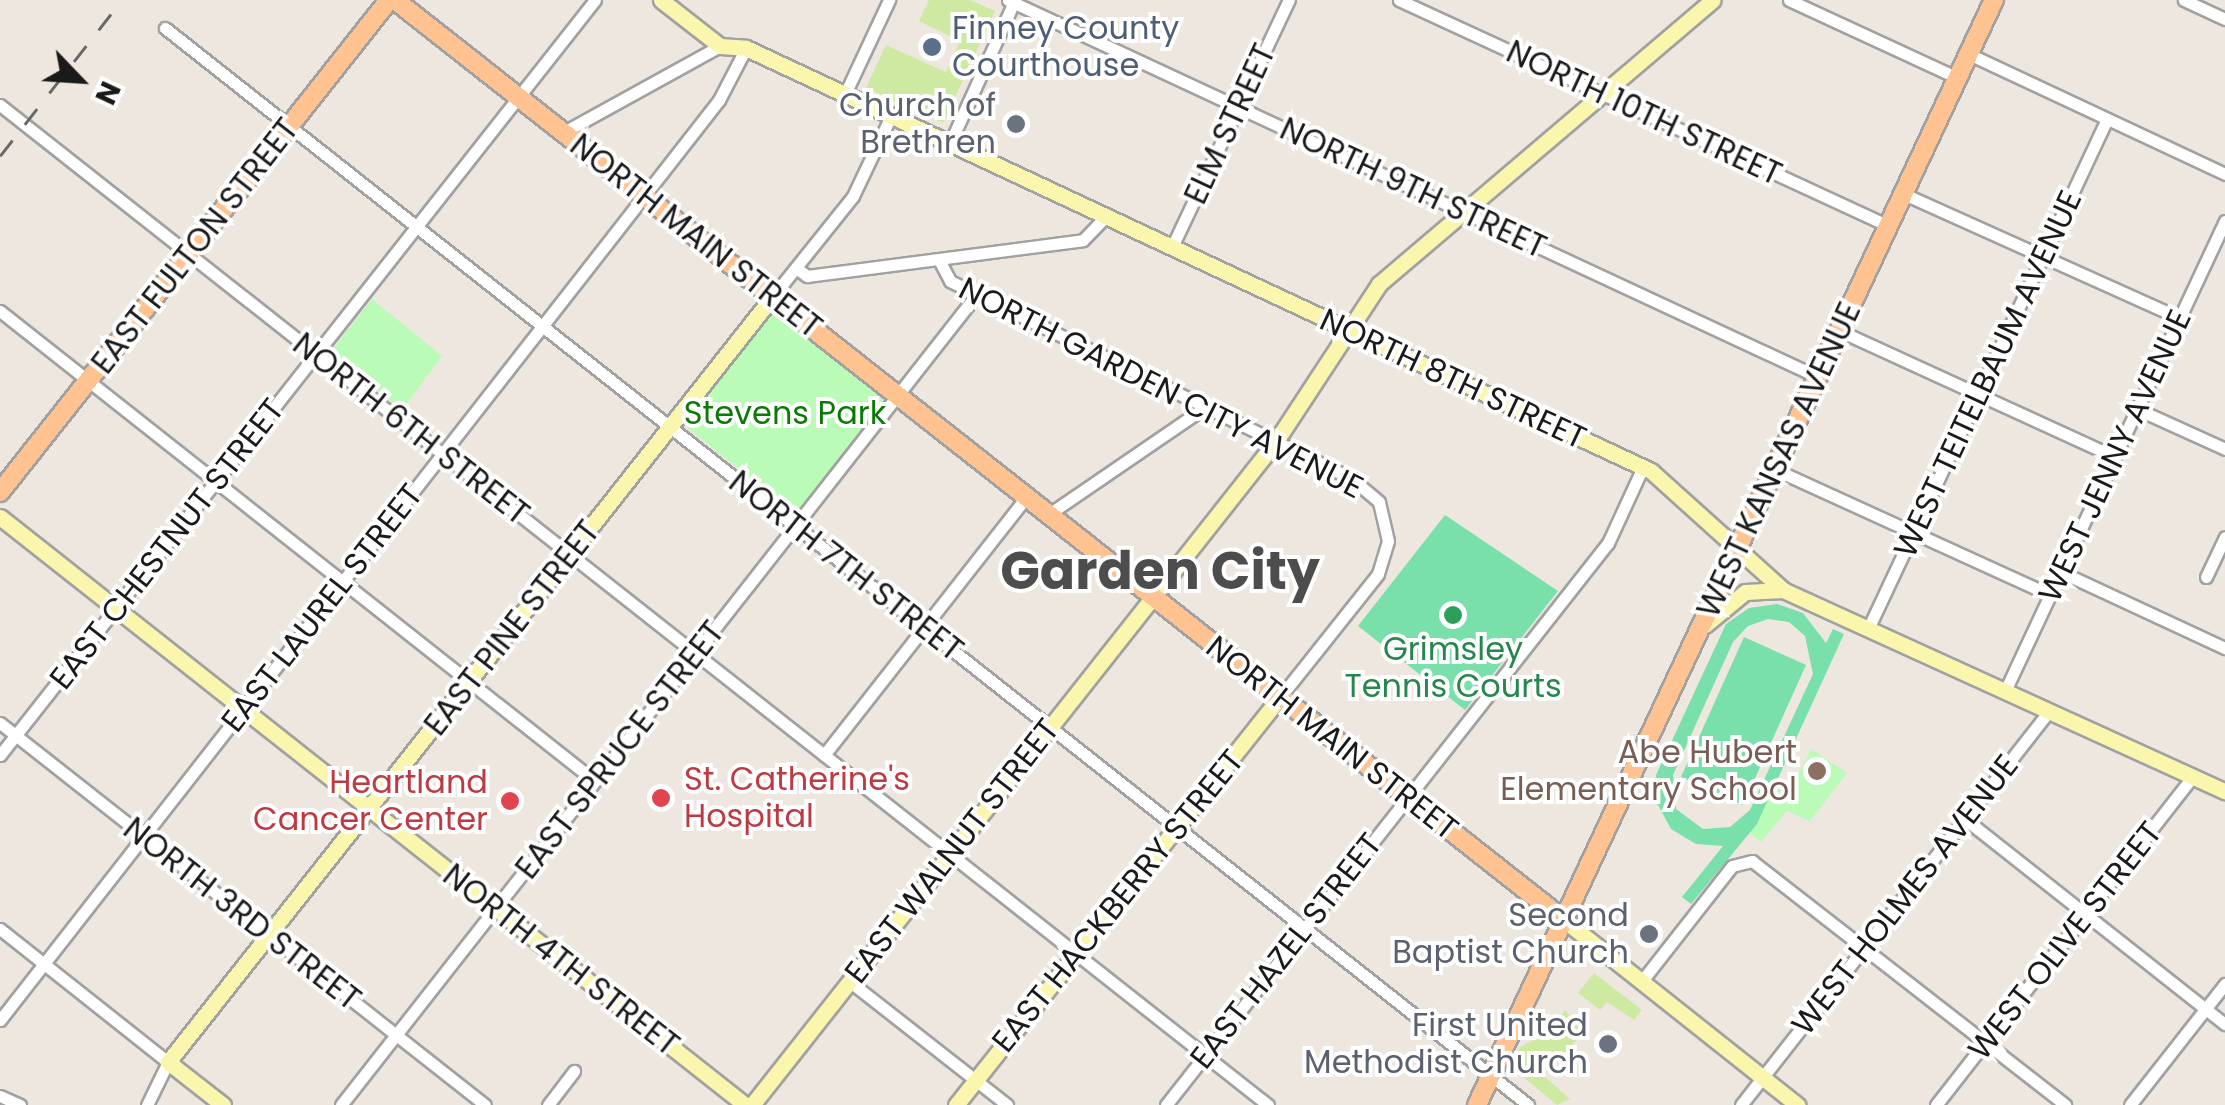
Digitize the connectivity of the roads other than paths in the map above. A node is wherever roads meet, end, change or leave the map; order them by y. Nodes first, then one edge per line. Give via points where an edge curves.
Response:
1 (392, 0) edge
2 (595, 0) edge
3 (661, 0) edge
4 (890, 0) edge
5 (1288, 0) edge
6 (1399, 0) edge
7 (1713, 0) edge
8 (1789, 0) edge
9 (1994, 0) edge
10 (2184, 0) edge
11 (1012, 1) edge
12 (2225, 19) edge
13 (165, 28) dead end
14 (720, 46) junction
15 (746, 48) junction
16 (1969, 54) junction
17 (1958, 78) junction
18 (845, 94) junction
19 (1602, 94) junction
20 (518, 97) junction
21 (0, 104) edge
22 (1238, 107) junction
23 (891, 116) junction
24 (2108, 120) junction
25 (288, 128) junction
26 (564, 132) junction
27 (950, 143) junction
28 (2225, 174) edge
29 (1904, 194) junction
30 (644, 196) junction
31 (1464, 211) junction
32 (1106, 216) junction
33 (2225, 221) edge
34 (1888, 226) junction
35 (415, 227) junction
36 (1172, 247) junction
37 (190, 254) junction
38 (2044, 256) junction
39 (939, 260) junction
40 (796, 268) junction
41 (976, 294) junction
42 (773, 296) junction
43 (0, 311) edge
44 (2180, 318) junction
45 (541, 327) junction
46 (1346, 329) junction
47 (1840, 331) junction
48 (317, 354) junction
49 (1818, 378) junction
50 (88, 382) junction
51 (1978, 394) junction
52 (898, 395) junction
53 (1205, 407) junction
54 (2137, 409) junction
55 (669, 427) junction
56 (1276, 441) junction
57 (2225, 449) edge
58 (443, 453) junction
59 (2114, 457) junction
60 (1643, 467) junction
61 (1774, 470) junction
62 (216, 482) junction
63 (0, 492) edge
64 (1026, 497) junction
65 (1049, 514) junction
66 (0, 516) edge
67 (795, 526) junction
68 (1914, 533) junction
69 (2225, 536) edge
70 (1737, 550) junction
71 (570, 554) junction
72 (2061, 572) junction
73 (2206, 576) dead end
74 (343, 581) junction
75 (1783, 590) junction
76 (2050, 594) junction
77 (1152, 596) junction
78 (116, 609) junction
79 (924, 628) junction
80 (1868, 629) junction
81 (1698, 632) junction
82 (2225, 648) edge
83 (695, 654) junction
84 (470, 681) junction
85 (2005, 691) junction
86 (1280, 697) junction
87 (242, 709) junction
88 (2048, 712) junction
89 (0, 722) edge
90 (1050, 726) junction
91 (16, 735) junction
92 (0, 755) edge
93 (824, 755) junction
94 (2193, 776) junction
95 (596, 781) junction
96 (2225, 791) edge
97 (1406, 796) junction
98 (369, 809) junction
99 (1965, 819) junction
100 (1177, 826) junction
101 (143, 836) junction
102 (949, 854) junction
103 (495, 909) junction
104 (2085, 916) junction
105 (1564, 920) junction
106 (1304, 927) junction
107 (0, 929) edge
108 (269, 935) junction
109 (1865, 946) junction
110 (1076, 954) junction
111 (44, 963) junction
112 (850, 981) junction
113 (1641, 982) junction
114 (2225, 984) edge
115 (2206, 1008) junction
116 (0, 1020) edge
117 (2225, 1024) edge
118 (396, 1035) junction
119 (1985, 1042) junction
120 (1205, 1055) junction
121 (168, 1062) junction
122 (574, 1071) dead end
123 (1490, 1076) junction
124 (1762, 1078) junction
125 (975, 1080) junction
126 (0, 1096) edge
127 (20, 1105) edge
128 (147, 1105) edge
129 (222, 1105) edge
130 (341, 1105) edge
131 (484, 1105) edge
132 (548, 1105) edge
133 (749, 1105) edge
134 (956, 1105) edge
135 (1007, 1105) edge
136 (1166, 1105) edge
137 (1268, 1105) edge
138 (1477, 1105) edge
139 (1528, 1105) edge
140 (1740, 1105) edge
141 (1796, 1105) edge
142 (1936, 1105) edge
143 (2065, 1105) edge
144 (2130, 1105) edge

1 - 20 main road, NORTH MAIN STREET
1 - 25 main road, EAST FULTON STREET
2 - 20 street, EAST CHESTNUT STREET
3 - 14 street
4 - 18 street
5 - 22 street, ELM STREET
6 - 19 street, NORTH 10TH STREET
7 - 19 street, EAST WALNUT STREET
8 - 17 street
9 - 16 main road, WEST KANSAS AVENUE
10 - 12 street
11 - 22 street, NORTH 9TH STREET
11 - 27 street
13 - 25 street, NORTH 7TH STREET
14 - 15 street, NORTH 8TH STREET
14 - 26 street
15 - 18 street, NORTH 8TH STREET
15 - 30 street, EAST LAUREL STREET via 720,100
16 - 17 main road, WEST KANSAS AVENUE
16 - 24 street
17 - 29 main road, WEST KANSAS AVENUE
18 - 23 street, NORTH 8TH STREET
19 - 31 street, EAST WALNUT STREET
19 - 34 street, NORTH 10TH STREET
20 - 26 main road, NORTH MAIN STREET
20 - 35 street, EAST CHESTNUT STREET
21 - 37 street, NORTH 6TH STREET
22 - 31 street, NORTH 9TH STREET
22 - 36 street, ELM STREET
23 - 27 street, NORTH 8TH STREET
23 - 40 street via 853,196
24 - 28 street
24 - 38 street, WEST TEITELBAUM AVENUE
25 - 35 street, NORTH 7TH STREET
25 - 37 main road, EAST FULTON STREET
26 - 30 main road, NORTH MAIN STREET
27 - 32 street, NORTH 8TH STREET
29 - 34 main road, WEST KANSAS AVENUE
29 - 38 street
30 - 42 main road, NORTH MAIN STREET
30 - 45 street, EAST LAUREL STREET
31 - 46 street, EAST WALNUT STREET via 1380,284
31 - 49 street, NORTH 9TH STREET
32 - 36 street, NORTH 8TH STREET
32 - 39 street via 1083,240
33 - 44 street, WEST JENNY AVENUE
34 - 47 main road, WEST KANSAS AVENUE
35 - 45 street, NORTH 7TH STREET
35 - 48 street, EAST CHESTNUT STREET
36 - 46 street, NORTH 8TH STREET
37 - 48 street, NORTH 6TH STREET
37 - 50 main road, EAST FULTON STREET
38 - 44 street
38 - 51 street, WEST TEITELBAUM AVENUE
39 - 40 street via 808,276
39 - 41 street, NORTH GARDEN CITY AVENUE via 946,279
40 - 42 street
41 - 52 street, EAST SPRUCE STREET
41 - 53 street, NORTH GARDEN CITY AVENUE
42 - 52 main road, NORTH MAIN STREET
42 - 55 street, EAST PINE STREET
43 - 50 street
44 - 54 street, WEST JENNY AVENUE
45 - 55 street, NORTH 7TH STREET
45 - 58 street, EAST LAUREL STREET
46 - 56 street, EAST WALNUT STREET
46 - 60 street, NORTH 8TH STREET
47 - 49 main road, WEST KANSAS AVENUE
47 - 51 street
48 - 58 street, NORTH 6TH STREET
48 - 62 street, EAST CHESTNUT STREET
49 - 61 main road, WEST KANSAS AVENUE
50 - 62 street
50 - 63 main road, EAST FULTON STREET
51 - 59 street
51 - 68 street, WEST TEITELBAUM AVENUE
52 - 64 main road, NORTH MAIN STREET
52 - 67 street, EAST SPRUCE STREET
53 - 56 street, NORTH GARDEN CITY AVENUE
53 - 65 street
54 - 57 street
54 - 59 street, WEST JENNY AVENUE
55 - 67 street, NORTH 7TH STREET
55 - 71 street, EAST PINE STREET
56 - 77 street, EAST WALNUT STREET
56 - 86 street, NORTH GARDEN CITY AVENUE via 1352,479 1379,502 1388,542 1378,574
58 - 71 street, NORTH 6TH STREET
58 - 74 street, EAST LAUREL STREET
59 - 72 street, WEST JENNY AVENUE
60 - 70 street, NORTH 8TH STREET
60 - 97 street, EAST HAZEL STREET via 1608,543
61 - 68 street
61 - 70 main road, WEST KANSAS AVENUE
62 - 74 street
62 - 78 street, EAST CHESTNUT STREET
64 - 65 main road, NORTH MAIN STREET
64 - 79 street
65 - 77 main road, NORTH MAIN STREET
66 - 78 street, NORTH 4TH STREET
67 - 79 street, NORTH 7TH STREET
67 - 83 street, EAST SPRUCE STREET
68 - 76 street
68 - 80 street, WEST TEITELBAUM AVENUE
69 - 73 street
70 - 75 street, NORTH 8TH STREET
70 - 81 main road, WEST KANSAS AVENUE
71 - 83 street, NORTH 6TH STREET
71 - 84 street, EAST PINE STREET
72 - 76 street, WEST JENNY AVENUE
72 - 82 street
74 - 84 street
74 - 87 street, EAST LAUREL STREET
75 - 80 street, NORTH 8TH STREET
75 - 81 street via 1745,592
76 - 85 street, WEST JENNY AVENUE
77 - 86 main road, NORTH MAIN STREET
77 - 90 street, EAST WALNUT STREET
78 - 87 street, NORTH 4TH STREET
78 - 91 street, EAST CHESTNUT STREET
79 - 90 street, NORTH 7TH STREET
79 - 93 street
80 - 85 street, NORTH 8TH STREET
81 - 105 main road, WEST KANSAS AVENUE
83 - 93 street, NORTH 6TH STREET
83 - 95 street, EAST SPRUCE STREET
84 - 95 street
84 - 98 street, EAST PINE STREET
85 - 88 street, NORTH 8TH STREET
86 - 97 main road, NORTH MAIN STREET
86 - 100 street, EAST HACKBERRY STREET
87 - 98 street, NORTH 4TH STREET
87 - 101 street, EAST LAUREL STREET
88 - 94 street, NORTH 8TH STREET
88 - 99 street, WEST HOLMES AVENUE
89 - 91 street, NORTH 3RD STREET
90 - 100 street, NORTH 7TH STREET
90 - 102 street, EAST WALNUT STREET
91 - 92 street, EAST CHESTNUT STREET
91 - 101 street, NORTH 3RD STREET
93 - 102 street, NORTH 6TH STREET
94 - 96 street, NORTH 8TH STREET
94 - 104 street, WEST OLIVE STREET
95 - 103 street, EAST SPRUCE STREET
97 - 105 main road, NORTH MAIN STREET
97 - 106 street, EAST HAZEL STREET
98 - 103 street, NORTH 4TH STREET
98 - 108 street, EAST PINE STREET
99 - 104 street
99 - 109 street, WEST HOLMES AVENUE
100 - 106 street, NORTH 7TH STREET
100 - 110 street, EAST HACKBERRY STREET
101 - 108 street, NORTH 3RD STREET
101 - 111 street, EAST LAUREL STREET
102 - 110 street, NORTH 6TH STREET
102 - 112 street, EAST WALNUT STREET
103 - 118 street, EAST SPRUCE STREET
103 - 133 street, NORTH 4TH STREET
104 - 115 street
104 - 119 street, WEST OLIVE STREET
105 - 113 street, NORTH MAIN STREET
105 - 123 main road, WEST KANSAS AVENUE
106 - 120 street, EAST HAZEL STREET
106 - 123 street, NORTH 7TH STREET
107 - 111 street
108 - 118 street, NORTH 3RD STREET
108 - 121 street, EAST PINE STREET
109 - 113 street via 1746,860 1732,866
109 - 119 street
109 - 124 street, WEST HOLMES AVENUE
110 - 120 street, NORTH 6TH STREET
110 - 125 street, EAST HACKBERRY STREET
111 - 116 street, EAST LAUREL STREET
111 - 121 street
112 - 125 street
112 - 133 street, EAST WALNUT STREET
113 - 124 street, NORTH MAIN STREET
114 - 115 street
115 - 117 street
115 - 144 street
118 - 130 street, EAST SPRUCE STREET
118 - 131 street, NORTH 3RD STREET
119 - 142 street, WEST OLIVE STREET
119 - 143 street
120 - 136 street, EAST HAZEL STREET
120 - 137 street, NORTH 6TH STREET
121 - 128 street, EAST PINE STREET
121 - 129 street
122 - 132 street
123 - 138 main road, WEST KANSAS AVENUE
123 - 139 street, NORTH 7TH STREET
124 - 140 street, WEST HOLMES AVENUE
124 - 141 street, NORTH MAIN STREET
125 - 134 street, EAST HACKBERRY STREET
125 - 135 street
126 - 127 street

